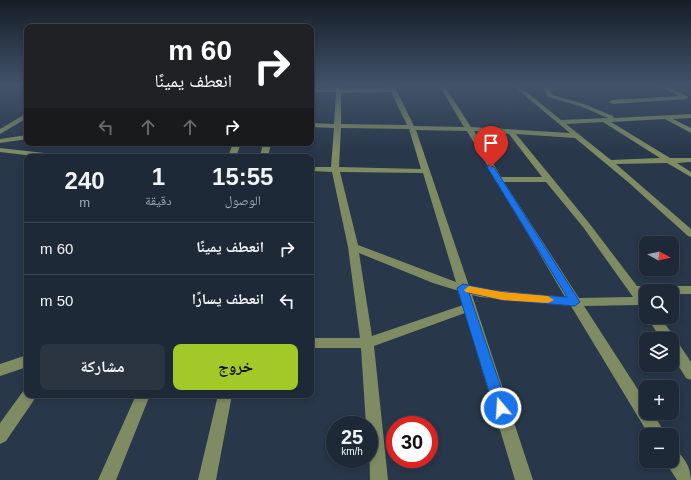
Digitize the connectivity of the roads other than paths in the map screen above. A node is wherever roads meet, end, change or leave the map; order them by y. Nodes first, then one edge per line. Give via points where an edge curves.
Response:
1 (338, 107) edge
2 (401, 107) edge
3 (455, 107) edge
4 (542, 107) edge
5 (588, 107) edge
6 (691, 116) edge
7 (24, 117) edge
8 (667, 118) junction
9 (617, 119) junction
10 (604, 120) junction
11 (560, 122) junction
12 (314, 125) edge
13 (338, 126) junction
14 (412, 129) junction
15 (469, 129) junction
16 (510, 131) junction
17 (691, 131) edge
18 (0, 132) edge
19 (577, 136) junction
20 (24, 137) edge
21 (0, 141) edge
22 (0, 150) edge
23 (35, 154) edge
24 (668, 160) junction
25 (691, 160) edge
26 (609, 162) junction
27 (314, 168) edge
28 (335, 169) junction
29 (425, 171) junction
30 (691, 175) edge
31 (498, 179) junction
32 (548, 180) junction
33 (691, 234) edge
34 (353, 247) junction
35 (463, 288) junction
36 (635, 290) junction
37 (691, 290) edge
38 (639, 296) edge
39 (575, 302) junction
40 (639, 304) edge
41 (469, 307) junction
42 (314, 343) edge
43 (366, 343) junction
44 (679, 356) edge
45 (24, 362) edge
46 (0, 370) edge
47 (691, 374) edge
48 (27, 398) edge
49 (142, 398) edge
50 (224, 398) edge
51 (654, 428) edge
52 (0, 436) edge
53 (679, 467) edge
54 (107, 480) edge
55 (207, 480) edge
56 (379, 480) edge
57 (524, 480) edge
58 (687, 480) edge

1 - 13 street
2 - 14 street
3 - 15 street
4 - 11 street
5 - 9 street
6 - 8 street
7 - 18 street
8 - 9 street
8 - 17 street
9 - 10 street
10 - 11 street
10 - 24 street
11 - 19 street
12 - 13 street
13 - 14 street
13 - 28 street
14 - 15 street
14 - 29 street
15 - 16 street
15 - 31 street
16 - 19 street
16 - 32 street
19 - 26 street
20 - 21 street
22 - 23 street
24 - 25 street
24 - 26 street
24 - 30 street
26 - 33 street
27 - 28 street
28 - 29 street
28 - 34 street
29 - 35 street
31 - 32 street
31 - 39 street
32 - 36 street
34 - 35 street
34 - 43 street
35 - 39 street via 502,296
35 - 41 street
36 - 37 street
36 - 38 street
39 - 40 street
39 - 51 street
41 - 43 street
41 - 57 street
42 - 43 street
43 - 56 street
44 - 47 street
45 - 46 street
48 - 52 street
49 - 54 street
50 - 55 street
53 - 58 street

